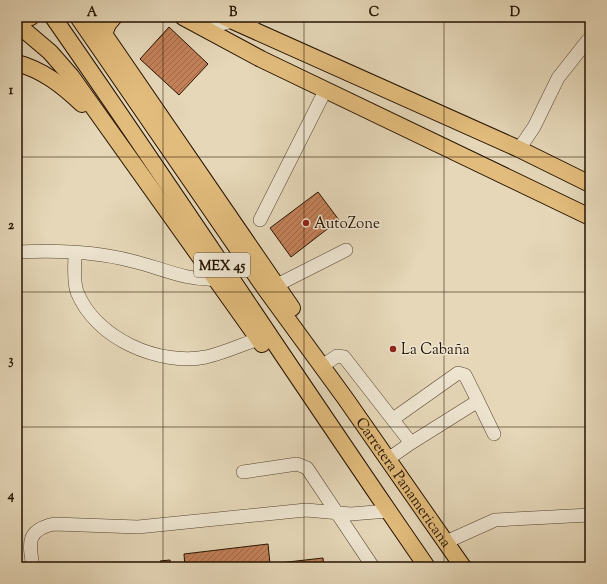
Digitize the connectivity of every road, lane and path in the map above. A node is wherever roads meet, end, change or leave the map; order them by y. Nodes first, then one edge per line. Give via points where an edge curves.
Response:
1 (30, 17) edge
2 (54, 17) edge
3 (78, 17) edge
4 (95, 17) edge
5 (114, 17) edge
6 (183, 17) edge
7 (257, 17) edge
8 (228, 19) edge
9 (17, 22) edge
10 (202, 29) junction
11 (104, 34) junction
12 (270, 39) junction
13 (590, 40) edge
14 (260, 59) junction
15 (17, 63) edge
16 (325, 91) junction
17 (112, 133) junction
18 (519, 149) junction
19 (590, 184) edge
20 (590, 217) edge
21 (260, 220) dead end
22 (346, 250) dead end
23 (17, 252) edge
24 (74, 253) junction
25 (215, 279) junction
26 (277, 285) junction
27 (258, 339) junction
28 (328, 362) junction
29 (345, 398) junction
30 (478, 401) junction
31 (324, 418) junction
32 (393, 419) junction
33 (494, 434) dead end
34 (411, 443) junction
35 (388, 459) junction
36 (243, 472) dead end
37 (388, 511) junction
38 (335, 512) junction
39 (590, 515) edge
40 (446, 542) junction
41 (33, 567) edge
42 (373, 567) edge
43 (427, 567) edge
44 (463, 567) edge

1 - 9 main road
2 - 31 main road, MEX 45
3 - 29 main road, MEX 45 via 264,287
4 - 11 main road
5 - 11 main road
6 - 10 main road
7 - 8 street
8 - 10 street
8 - 12 main road
9 - 17 main road via 61,64
10 - 14 main road
11 - 26 main road
12 - 14 main road
12 - 18 main road
13 - 18 street via 558,78 534,127
14 - 16 main road
15 - 17 main road via 44,73 68,90
16 - 20 main road
16 - 21 street
17 - 25 main road
18 - 19 main road
22 - 26 street
23 - 24 street
24 - 25 street via 131,260 195,279
24 - 27 street via 75,280 82,302 94,319 106,329 141,349 161,357 196,358
25 - 27 main road
26 - 28 main road
27 - 31 main road via 304,401
28 - 29 main road via 342,385
28 - 32 street via 337,356 344,357
29 - 35 main road, Carretera Panamericana / MEX 45
30 - 32 street via 465,375 458,373
30 - 33 street
30 - 34 street
31 - 37 main road, Carretera Panamericana / MEX 45
32 - 34 street
34 - 35 street
35 - 40 main road, Carretera Panamericana / MEX 45
36 - 38 street via 302,465 314,476
37 - 38 street via 351,514
37 - 43 main road, Carretera Panamericana / MEX 45
38 - 41 street via 306,510 138,527 54,524 41,527 32,536 30,548
38 - 42 street
39 - 40 street via 495,520
40 - 44 main road, Carretera Panamericana / MEX 45

